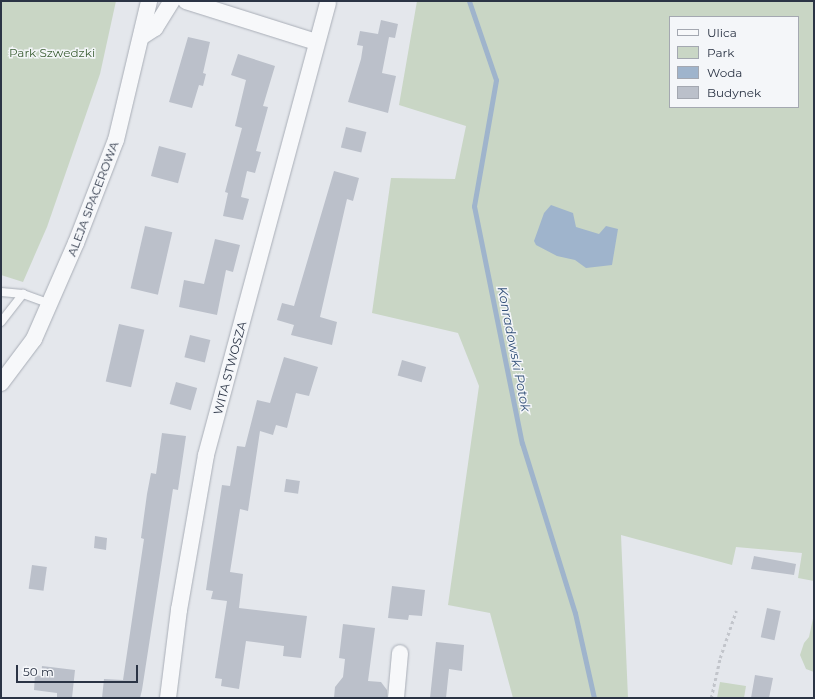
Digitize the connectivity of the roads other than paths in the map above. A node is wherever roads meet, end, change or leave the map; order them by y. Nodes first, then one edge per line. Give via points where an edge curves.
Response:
1 (149, 1) edge
2 (172, 1) edge
3 (186, 1) edge
4 (328, 3) dead end
5 (141, 37) junction
6 (316, 42) junction
7 (1, 292) edge
8 (23, 294) junction
9 (51, 304) junction
10 (1, 322) edge
11 (1, 382) edge
12 (400, 653) dead end
13 (168, 698) edge
14 (396, 698) edge

1 - 5 street, ALEJA SPACEROWA
2 - 5 street via 155,28
3 - 6 street
4 - 6 street, WITA STWOSZA
5 - 9 street, ALEJA SPACEROWA via 116,140
6 - 13 street, WITA STWOSZA via 206,456 179,610
7 - 8 lane
8 - 9 lane
8 - 10 lane
9 - 11 street, ALEJA SPACEROWA via 34,339
12 - 14 street

